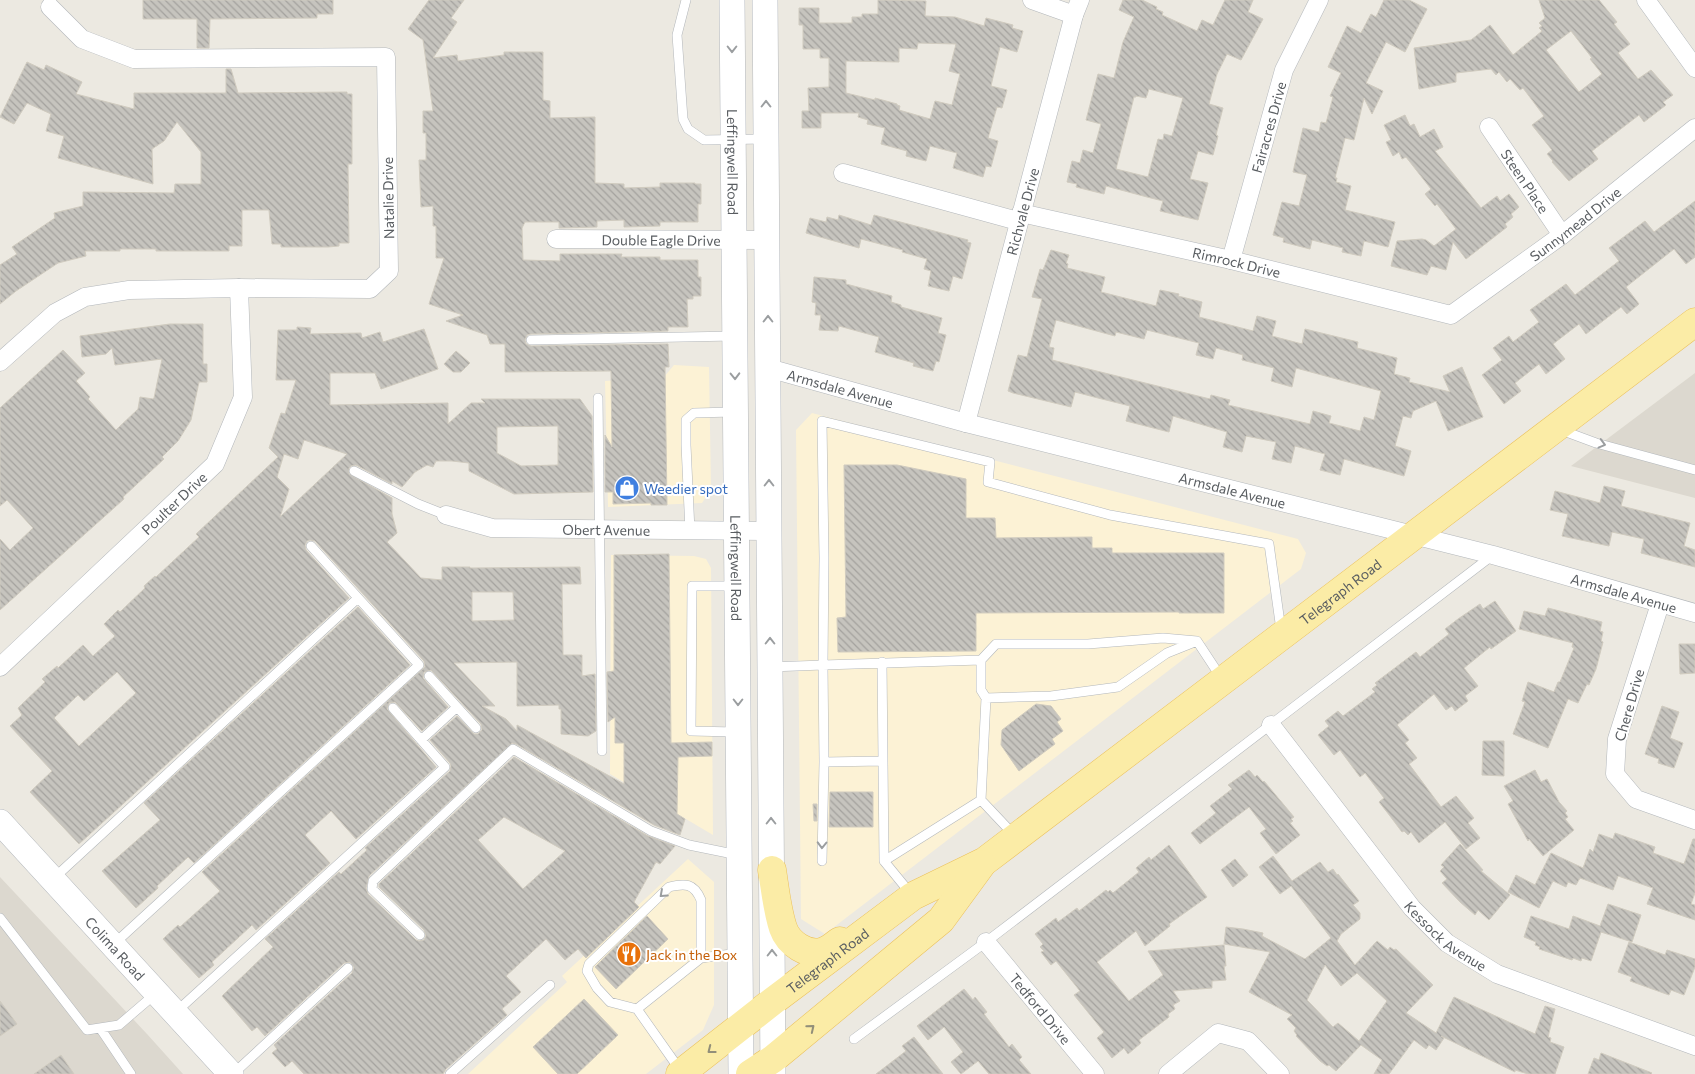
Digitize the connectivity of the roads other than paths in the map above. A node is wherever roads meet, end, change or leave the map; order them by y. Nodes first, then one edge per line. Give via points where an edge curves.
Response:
1 (686, 0) edge
2 (732, 0) edge
3 (765, 0) edge
4 (1032, 0) edge
5 (1319, 0) edge
6 (1646, 0) edge
7 (50, 7) dead end
8 (1077, 7) edge
9 (1695, 68) edge
10 (1489, 127) dead end
11 (1695, 128) edge
12 (766, 139) junction
13 (733, 140) junction
14 (843, 173) dead end
15 (1020, 217) junction
16 (1562, 235) junction
17 (556, 239) dead end
18 (734, 240) junction
19 (767, 240) junction
20 (1231, 260) junction
21 (239, 288) junction
22 (1451, 315) joint
23 (1695, 322) edge
24 (735, 336) junction
25 (531, 340) dead end
26 (0, 362) edge
27 (768, 368) junction
28 (598, 398) dead end
29 (736, 412) junction
30 (966, 423) junction
31 (1556, 428) junction
32 (1695, 470) edge
33 (354, 471) dead end
34 (446, 515) joint
35 (599, 530) junction
36 (690, 531) junction
37 (736, 531) junction
38 (769, 532) junction
39 (1416, 535) junction
40 (311, 546) dead end
41 (1493, 555) junction
42 (737, 586) junction
43 (358, 598) junction
44 (1660, 604) junction
45 (1695, 613) edge
46 (1282, 637) junction
47 (1197, 641) junction
48 (981, 660) junction
49 (882, 662) junction
50 (823, 665) junction
51 (0, 667) edge
52 (770, 667) junction
53 (429, 676) dead end
54 (1223, 681) junction
55 (986, 698) junction
56 (457, 706) junction
57 (393, 708) dead end
58 (1271, 725) junction
59 (476, 728) dead end
60 (738, 732) junction
61 (421, 740) junction
62 (602, 751) dead end
63 (883, 761) junction
64 (824, 762) junction
65 (981, 800) junction
66 (1695, 820) edge
67 (0, 822) edge
68 (1016, 837) junction
69 (739, 855) junction
70 (822, 861) dead end
71 (884, 861) junction
72 (985, 861) junction
73 (772, 870) junction
74 (53, 880) junction
75 (903, 903) junction
76 (0, 918) edge
77 (420, 935) dead end
78 (986, 942) junction
79 (112, 945) junction
80 (740, 953) junction
81 (701, 958) junction
82 (348, 968) dead end
83 (550, 985) dead end
84 (156, 993) junction
85 (773, 1001) junction
86 (637, 1010) junction
87 (175, 1013) junction
88 (741, 1027) junction
89 (100, 1028) junction
90 (854, 1039) dead end
91 (1695, 1046) edge
92 (773, 1066) edge
93 (681, 1073) edge
94 (132, 1074) edge
95 (232, 1074) edge
96 (450, 1074) edge
97 (741, 1074) edge
98 (750, 1074) edge
99 (1095, 1074) edge
100 (1168, 1074) edge
101 (1280, 1074) edge

1 - 13 lane via 677,35 683,120 688,129 704,140
2 -> 13 main road, Leffingwell Road
12 -> 3 main road
4 - 8 street
5 - 20 street, Fairacres Drive via 1284,70
6 - 9 street
7 - 21 street, Natalie Drive via 82,39 134,59 386,57 389,271 370,290
8 - 15 street, Richvale Drive
10 - 16 street, Steen Place
11 - 16 street, Sunnymead Drive
12 - 13 lane
12 - 19 main road
13 - 18 main road, Leffingwell Road
14 - 15 street, Rimrock Drive
15 - 20 street, Rimrock Drive
15 - 30 street, Richvale Drive
16 - 22 street, Sunnymead Drive
17 - 18 street, Double Eagle Drive
18 - 19 street, Double Eagle Drive
18 - 24 main road, Leffingwell Road
27 -> 19 main road
20 - 22 street, Rimrock Drive
21 - 26 street, Natalie Drive via 129,290 85,297 55,313
21 - 51 street, Poulter Drive via 243,397 215,464
23 - 31 main road, Telegraph Road
24 - 25 lane
24 -> 29 main road, Leffingwell Road
27 - 30 street, Armsdale Avenue
38 -> 27 main road
28 - 35 lane
29 - 36 lane via 694,413 686,420
29 - 37 main road, Leffingwell Road
30 - 39 street, Armsdale Avenue
31 -> 32 lane via 1596,443
31 - 39 main road, Telegraph Road
33 - 34 lane
34 - 35 street, Obert Avenue via 492,528
35 - 36 street, Obert Avenue
35 - 62 lane
36 - 37 street, Obert Avenue
37 - 38 street, Obert Avenue
37 - 42 main road, Leffingwell Road
52 -> 38 main road
39 - 41 street, Armsdale Avenue
39 - 46 main road, Telegraph Road
40 - 43 lane
41 - 44 street, Armsdale Avenue
41 - 58 lane
42 -> 60 main road, Leffingwell Road
42 - 60 lane via 692,586 691,731
43 - 74 lane
43 - 79 lane via 420,666
44 - 45 street, Armsdale Avenue
44 - 66 street, Chere Drive via 1617,740 1615,774 1636,799
46 - 50 lane via 1269,544 1110,516 988,482 990,462 822,421
46 - 54 main road, Telegraph Road
47 - 48 lane via 1163,638 1088,644 996,644
47 - 54 lane
47 - 55 lane via 1167,653 1118,686 1051,696
48 - 49 lane
48 - 55 lane via 981,690
49 - 50 lane
49 - 63 lane
50 - 52 lane
50 - 64 lane
73 -> 52 main road
53 - 56 lane
54 - 68 main road, Telegraph Road
55 - 65 lane
56 - 59 lane
56 - 61 lane
57 - 61 lane
58 - 78 lane
58 - 91 street, Kessock Avenue via 1412,908 1447,943 1498,974
60 - 69 main road, Leffingwell Road
61 - 87 lane via 445,767
63 - 64 lane
63 - 71 lane
64 -> 70 lane
65 - 68 lane
65 - 71 lane
67 - 74 main road, Colima Road
68 - 72 main road, Telegraph Road
69 - 77 lane via 689,845 651,832 513,749 373,881 372,889
69 - 80 main road, Leffingwell Road
71 - 75 lane
72 - 75 main road, Telegraph Road
92 -> 72 main road, Telegraph Road via 941,920
73 - 75 main road via 783,930 801,949 811,952 823,952
85 -> 73 main road
74 - 79 main road, Colima Road
75 - 85 main road, Telegraph Road
76 - 89 lane via 86,1030
78 - 90 lane
78 - 99 street, Tedford Drive
79 - 84 main road, Colima Road
80 - 81 lane
80 - 88 main road, Leffingwell Road
81 - 86 lane
81 -> 86 lane via 698,892 682,884 670,888 622,931 589,964 587,971 610,1002
82 - 95 lane
83 - 96 lane
84 - 87 main road, Colima Road
84 - 89 lane via 119,1024
85 - 88 main road, Telegraph Road
85 - 92 main road
86 - 93 lane
87 - 95 main road, Colima Road
88 -> 93 main road, Telegraph Road
88 - 97 main road, Leffingwell Road
89 - 94 lane
92 - 98 main road, Telegraph Road
100 - 101 street via 1218,1033 1248,1041

